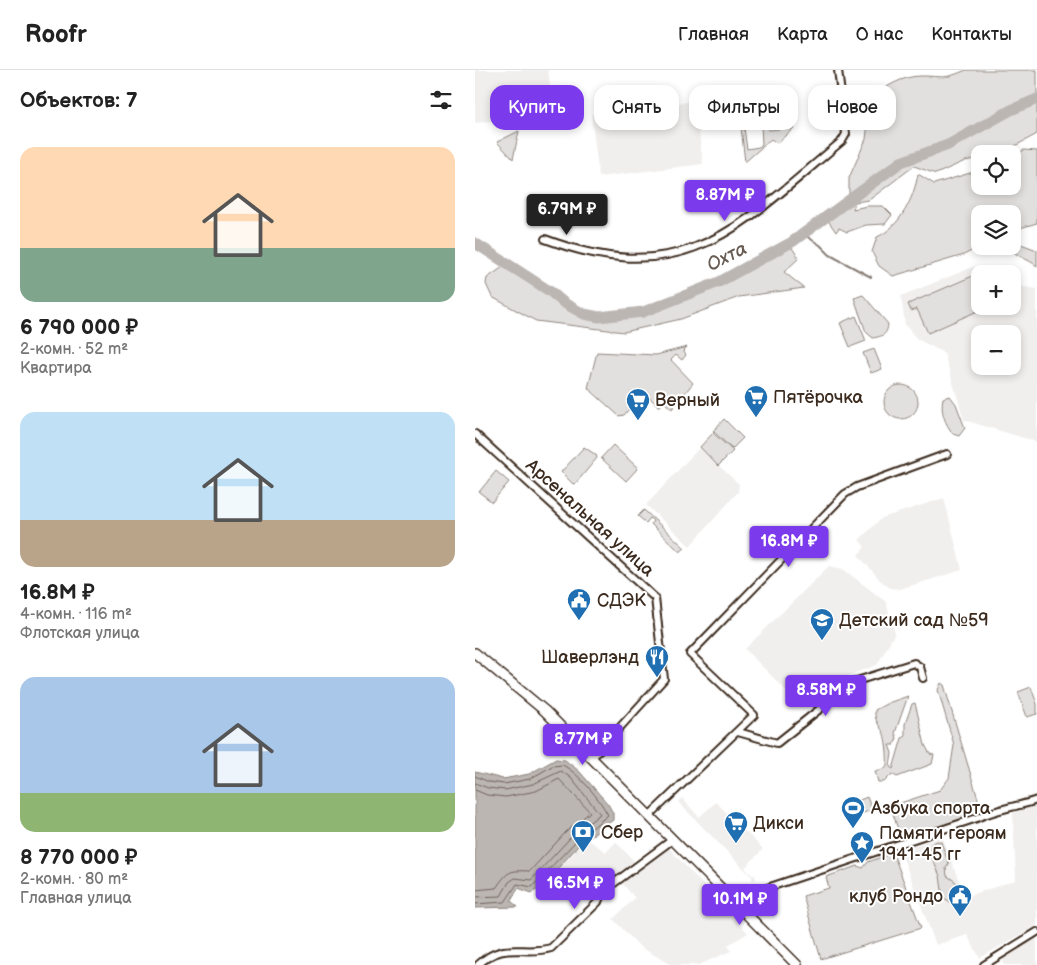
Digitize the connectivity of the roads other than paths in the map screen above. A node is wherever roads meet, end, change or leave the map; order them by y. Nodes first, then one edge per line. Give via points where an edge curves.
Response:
1 (839, 70) edge
2 (545, 239) dead end
3 (475, 434) edge
4 (947, 454) dead end
5 (475, 653) edge
6 (923, 678) dead end
7 (738, 732) junction
8 (592, 758) junction
9 (1037, 800) edge
10 (649, 816) junction
11 (672, 840) junction
12 (738, 907) junction
13 (1037, 932) edge
14 (478, 965) edge
15 (797, 965) edge
16 (984, 965) edge

1 - 2 street via 846,134 842,141 741,225 698,246 654,258 581,252
3 - 8 street, Арсенальная улица via 655,598 664,679
4 - 7 street via 857,486 845,494 690,654 754,715
5 - 8 main road via 545,711
6 - 7 street via 920,667 914,663 846,683 826,704 777,743
7 - 10 street
8 - 10 main road
9 - 12 street via 1010,809 993,810 758,891
10 - 11 main road
11 - 12 main road
11 - 14 street via 602,892 598,902 551,948 498,951
12 - 15 main road
13 - 16 street

